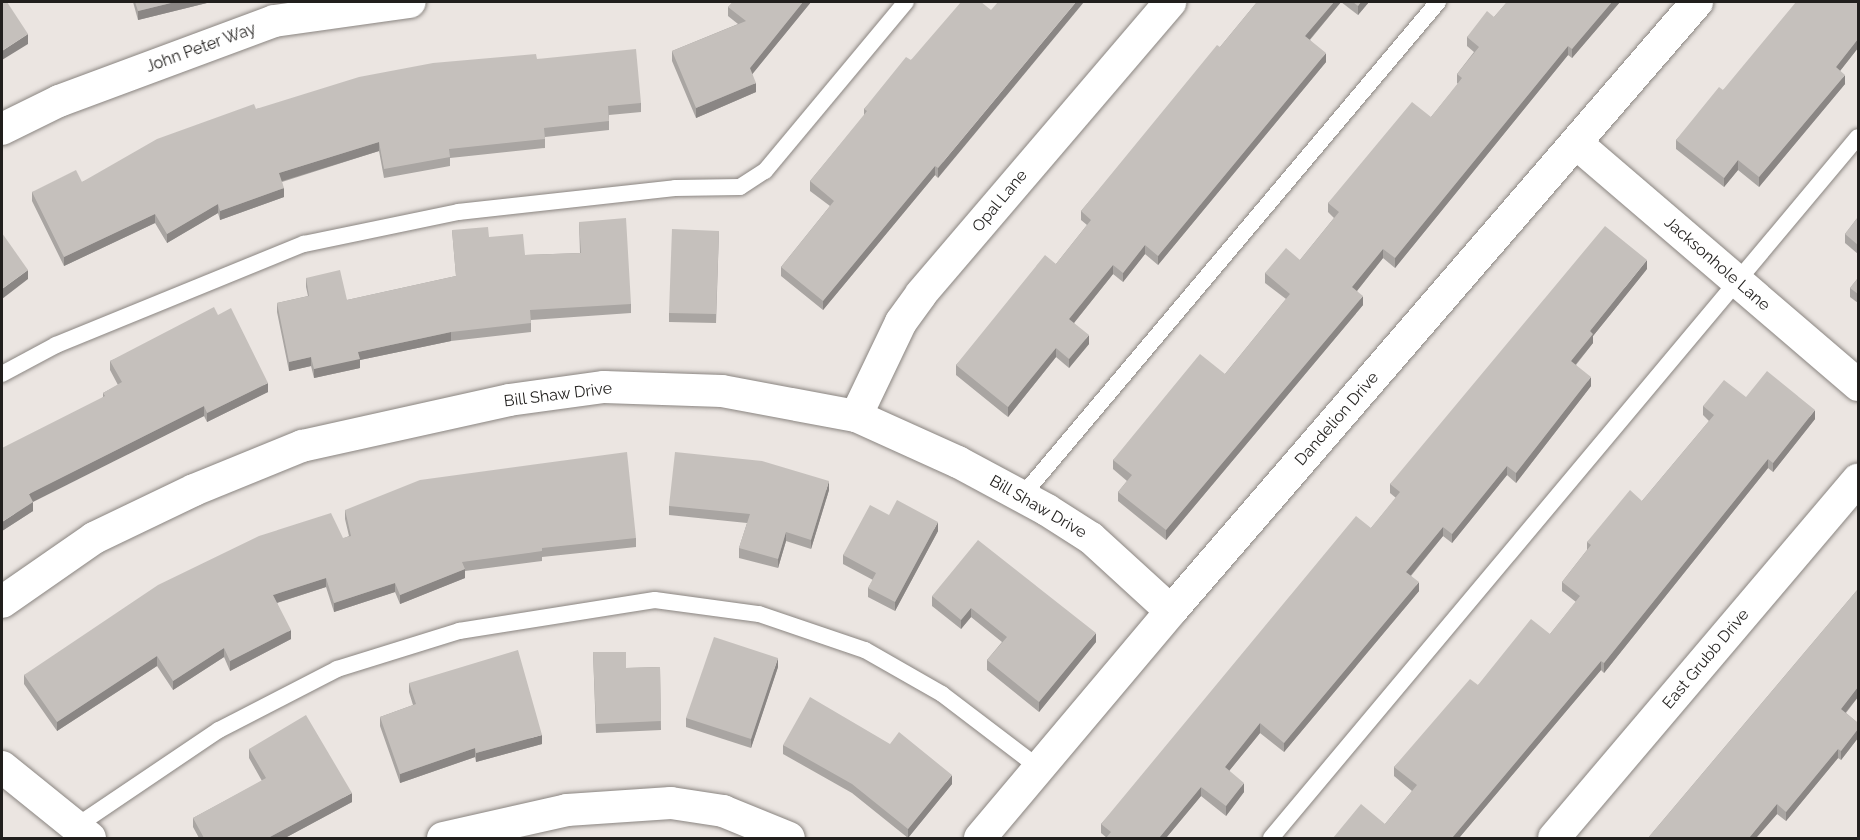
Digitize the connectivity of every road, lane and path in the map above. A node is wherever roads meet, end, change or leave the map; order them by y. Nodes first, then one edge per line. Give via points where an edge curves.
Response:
1 (410, 2) edge
2 (906, 2) edge
3 (1170, 2) edge
4 (1438, 2) edge
5 (1697, 2) edge
6 (272, 11) edge
7 (2, 129) edge
8 (1858, 137) edge
9 (1576, 143) junction
10 (1737, 281) junction
11 (2, 374) edge
12 (1858, 385) edge
13 (856, 416) junction
14 (1858, 480) edge
15 (1022, 496) junction
16 (2, 602) edge
17 (1171, 610) junction
18 (2, 767) edge
19 (1039, 768) junction
20 (83, 833) edge
21 (443, 838) edge
22 (789, 838) edge
23 (980, 838) edge
24 (1272, 838) edge
25 (1554, 838) edge

1 - 6 street, John Peter Way
2 - 11 lane via 765,171 740,187 675,188 458,212 304,244 56,345
3 - 13 street, Opal Lane via 921,294 901,322
4 - 15 lane
5 - 9 street, Dandelion Drive
6 - 7 street, John Peter Way via 59,100
8 - 10 lane
9 - 10 street, Jacksonhole Lane
9 - 17 street, Dandelion Drive
10 - 12 street, Jacksonhole Lane
10 - 24 lane
13 - 15 street, Bill Shaw Drive
13 - 16 street, Bill Shaw Drive via 722,392 604,387 509,400 292,451 194,490 94,538
14 - 25 street, East Grubb Drive
15 - 17 street, Bill Shaw Drive via 1091,538
17 - 19 street, Dandelion Drive
18 - 20 street
19 - 20 lane via 942,694 865,650 759,614 655,600 459,631 337,669 219,730
19 - 23 street, Dandelion Drive
21 - 22 street via 567,810 671,803 723,811

